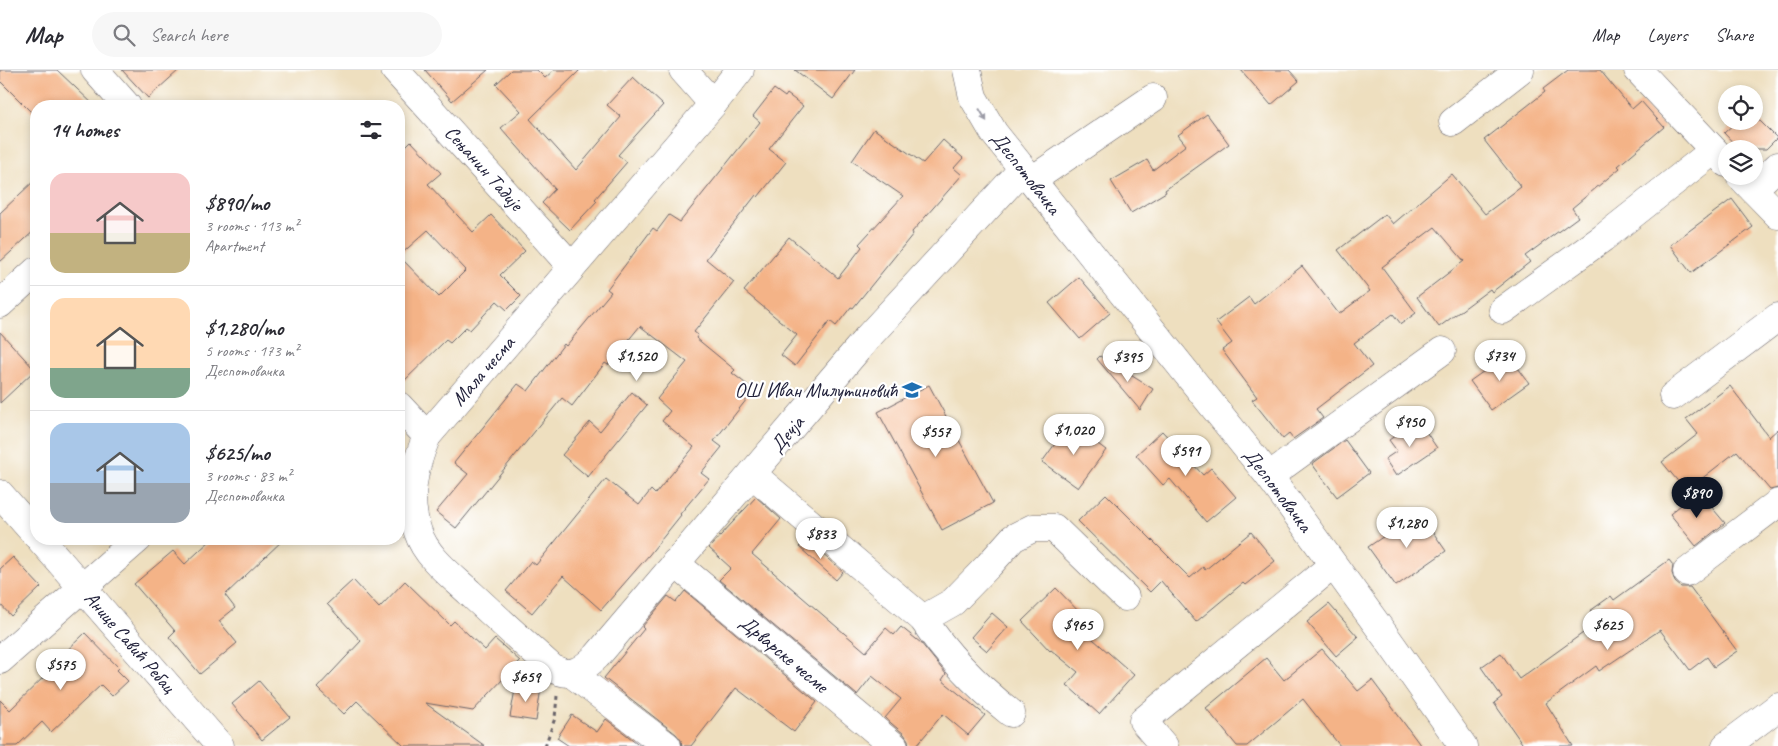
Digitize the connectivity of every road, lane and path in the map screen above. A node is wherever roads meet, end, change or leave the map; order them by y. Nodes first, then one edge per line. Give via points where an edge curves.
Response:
1 (94, 70) edge
2 (395, 70) edge
3 (683, 70) edge
4 (740, 70) edge
5 (967, 70) edge
6 (1520, 70) edge
7 (1638, 70) edge
8 (1153, 98) dead end
9 (122, 100) edge
10 (714, 104) junction
11 (1453, 122) dead end
12 (1718, 155) edge
13 (1718, 158) edge
14 (1778, 166) edge
15 (1763, 174) edge
16 (1027, 175) junction
17 (1748, 185) edge
18 (1778, 215) edge
19 (572, 267) junction
20 (30, 276) edge
21 (0, 304) edge
22 (1503, 310) dead end
23 (1778, 317) edge
24 (1442, 351) dead end
25 (1673, 396) dead end
26 (405, 412) edge
27 (427, 436) junction
28 (752, 474) junction
29 (1269, 476) junction
30 (0, 494) edge
31 (1778, 503) edge
32 (30, 527) edge
33 (45, 545) edge
34 (131, 545) edge
35 (675, 563) junction
36 (1334, 565) junction
37 (1687, 572) dead end
38 (82, 587) junction
39 (1125, 597) dead end
40 (923, 619) junction
41 (0, 660) edge
42 (566, 673) junction
43 (1778, 707) edge
44 (1011, 713) dead end
45 (220, 746) edge
46 (545, 746) edge
47 (667, 746) edge
48 (894, 746) edge
49 (1164, 746) edge
50 (1463, 746) edge
51 (1726, 746) edge

1 - 9 street
2 - 19 street, Сењанин Тадије
3 - 10 street
4 - 10 street, Мала чесма
5 -> 16 street, Деспотовачка via 972,97
6 - 11 street
7 - 12 street
8 - 16 street, Дечја
10 - 19 street, Мала чесма
13 - 22 street
14 - 15 street
16 - 28 street, Дечја via 868,338
16 - 29 street, Деспотовачка
17 - 18 street
19 - 27 street, Мала чесма
20 - 21 street
23 - 25 street
24 - 29 street
26 - 27 street
27 - 42 street, Мала чесма via 416,462 413,484 415,520 424,545 498,620 552,668
28 - 35 street, Дечја
28 - 40 street
29 - 36 street, Деспотовачка
30 - 32 street
31 - 37 street
33 - 38 street, Анице Савић Ребац
34 - 38 street
35 - 42 street, Дечја via 597,656 582,669
35 - 48 street, Дрварске чесме
36 - 49 street via 1143,721
36 - 50 street, Деспотовачка
38 - 41 street
38 - 45 street, Анице Савић Ребац
39 - 40 street via 1054,528 1033,528 1013,538 953,602
40 - 44 street via 954,660
42 - 46 path
42 - 47 street, Мала чесма
43 - 51 street

